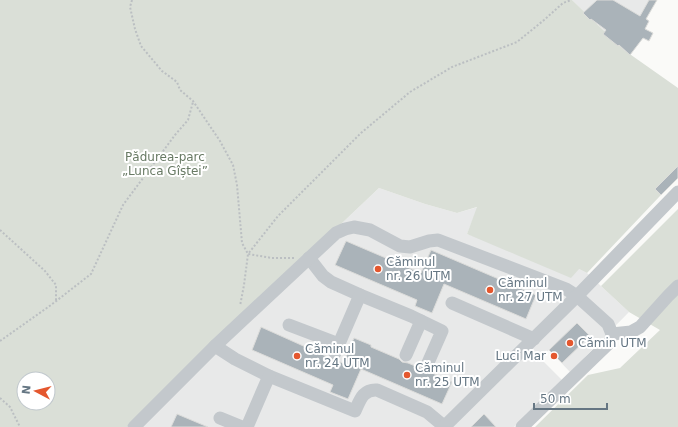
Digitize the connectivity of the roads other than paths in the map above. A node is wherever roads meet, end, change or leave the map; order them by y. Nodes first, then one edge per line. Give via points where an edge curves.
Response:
1 (678, 192) edge
2 (309, 258) junction
3 (678, 286) edge
4 (360, 295) junction
5 (577, 296) junction
6 (452, 303) dead end
7 (420, 320) junction
8 (289, 325) dead end
9 (612, 334) junction
10 (534, 339) junction
11 (215, 346) junction
12 (406, 355) dead end
13 (427, 365) dead end
14 (269, 376) junction
15 (220, 418) dead end
16 (134, 427) edge
17 (242, 427) edge
18 (247, 427) edge
19 (445, 427) edge
20 (522, 427) edge

1 - 5 lane
2 - 4 lane via 326,279
2 - 5 lane via 336,233 354,227 370,230 400,246 410,247 429,240 438,240 566,289
2 - 11 lane
3 - 9 lane via 640,327 631,332
4 - 7 lane
4 - 8 lane via 337,349
5 - 9 lane via 608,324
5 - 10 lane
6 - 10 lane
7 - 12 lane
7 - 13 lane via 442,331
9 - 20 lane via 610,342
10 - 19 lane
11 - 14 lane
11 - 16 lane
14 - 18 lane
14 - 19 lane via 355,411 362,396 377,390 427,412
15 - 17 lane

